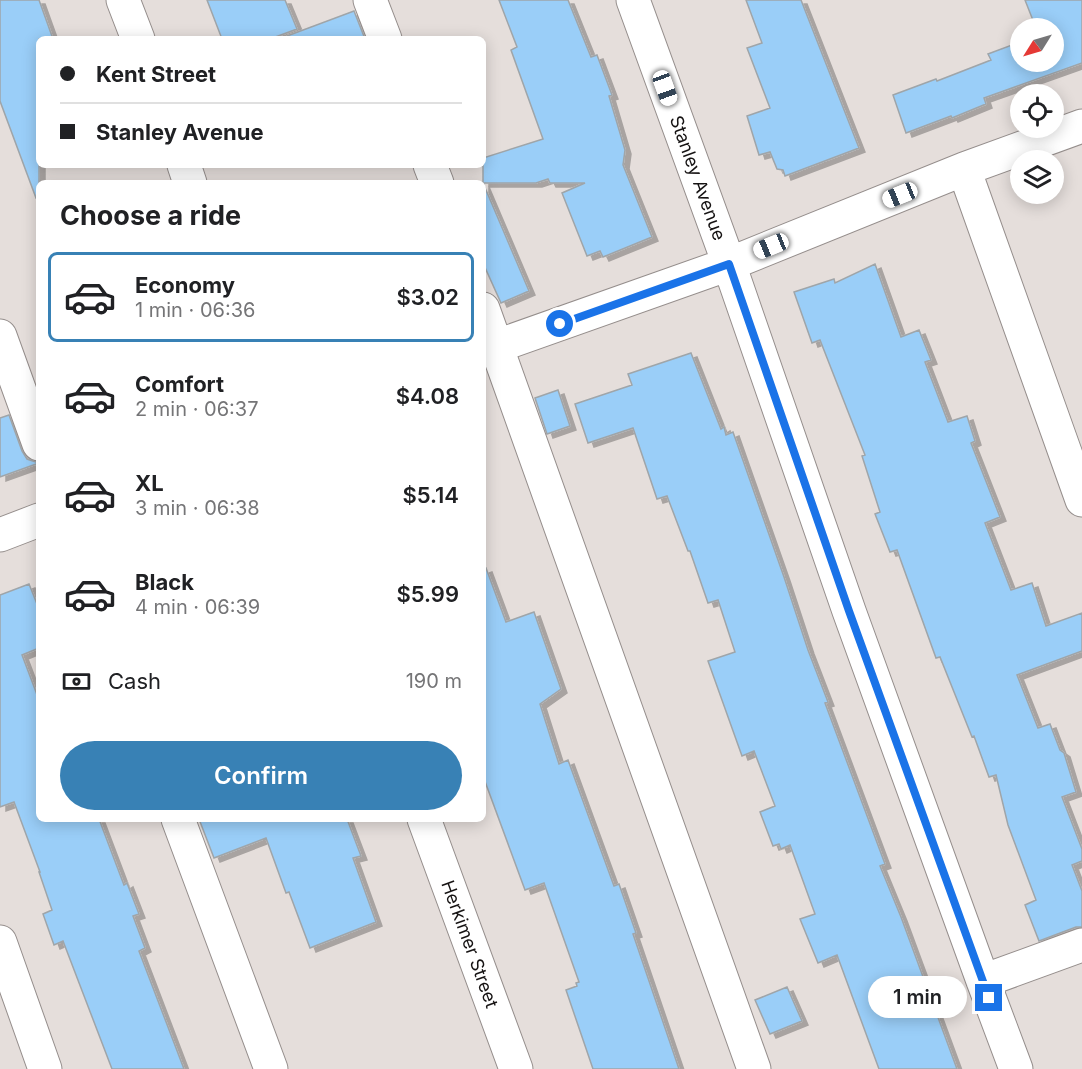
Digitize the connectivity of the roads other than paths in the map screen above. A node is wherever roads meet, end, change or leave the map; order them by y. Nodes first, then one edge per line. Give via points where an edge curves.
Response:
1 (123, 0) edge
2 (370, 0) edge
3 (633, 0) edge
4 (137, 36) edge
5 (384, 36) edge
6 (1082, 126) edge
7 (964, 169) junction
8 (729, 264) junction
9 (486, 326) edge
10 (0, 336) edge
11 (490, 349) edge
12 (36, 436) edge
13 (1082, 500) edge
14 (36, 521) edge
15 (0, 535) edge
16 (179, 822) edge
17 (425, 822) edge
18 (0, 942) edge
19 (1082, 945) edge
20 (983, 981) junction
21 (45, 1069) edge
22 (271, 1069) edge
23 (516, 1069) edge
24 (754, 1069) edge
25 (1016, 1069) edge

1 - 4 street
2 - 5 street
3 - 8 street, Stanley Avenue
6 - 7 street
7 - 8 street
7 - 13 street
8 - 11 street
8 - 20 street, Stanley Avenue
9 - 11 street
10 - 12 street
11 - 24 street
14 - 15 street
16 - 22 street
17 - 23 street, Herkimer Street
18 - 21 street
19 - 20 street
20 - 25 street, Stanley Avenue

